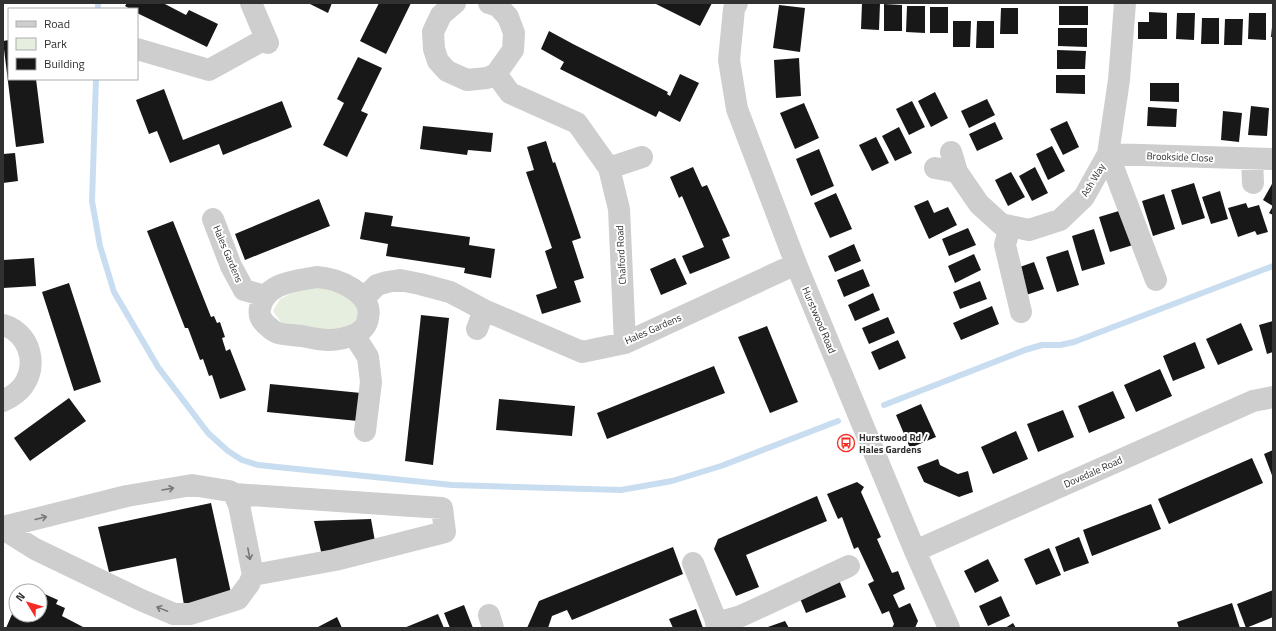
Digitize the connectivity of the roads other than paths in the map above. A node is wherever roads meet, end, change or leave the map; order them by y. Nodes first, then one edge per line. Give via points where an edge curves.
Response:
1 (251, 3) edge
2 (455, 3) edge
3 (489, 3) edge
4 (737, 3) edge
5 (1125, 3) edge
6 (138, 49) edge
7 (496, 74) junction
8 (1108, 154) junction
9 (642, 157) dead end
10 (1266, 157) edge
11 (609, 168) junction
12 (935, 168) dead end
13 (1253, 183) dead end
14 (213, 219) dead end
15 (1010, 226) junction
16 (796, 264) junction
17 (1156, 280) dead end
18 (265, 296) junction
19 (364, 298) junction
20 (1022, 312) dead end
21 (3, 325) edge
22 (354, 334) junction
23 (625, 343) junction
24 (1273, 398) edge
25 (3, 400) edge
26 (365, 432) dead end
27 (234, 494) junction
28 (3, 528) edge
29 (915, 551) junction
30 (693, 563) dead end
31 (849, 566) dead end
32 (253, 575) junction
33 (717, 626) edge
34 (949, 628) edge

1 - 6 street via 266,41 209,70
2 - 7 street via 441,15 433,32 438,61 447,71 467,80
3 - 7 street via 498,6 508,17 514,33 513,50
4 - 16 street, Hurstwood Road via 734,9 729,60 736,110
5 - 8 street, Ash Way via 1119,80
7 - 11 street, Chalford Road via 510,93 576,123
8 - 10 street, Brookside Close
8 - 15 street, Ash Way via 1084,197 1060,220 1029,230
8 - 17 street
9 - 11 street
10 - 13 street, Brookside Close
11 - 23 street, Chalford Road via 618,209
12 - 15 street, Ash Way via 954,162 979,204 1001,224
14 - 18 street, Hales Gardens via 231,266 244,290
15 - 20 street via 1005,245
16 - 23 street, Hales Gardens
16 - 29 street, Hurstwood Road
18 - 19 street via 272,289 288,282 317,277 338,282
18 - 22 street via 261,302 259,316 263,323 278,332 330,340
19 - 22 street via 370,313 363,330
19 - 23 street, Hales Gardens via 377,285 400,280 450,292 480,319 582,352
21 - 25 street via 14,329 24,339 30,351 32,364 23,387 13,396
22 - 26 street via 368,358 371,382
24 - 29 street, Dovedale Road via 1253,401
28 -> 27 street via 127,496 192,485
27 -> 32 street via 239,505
27 - 32 street via 442,508 445,532 335,560
32 -> 28 street via 238,599 190,614 174,614 35,549
29 - 34 street, Hurstwood Road
30 - 33 street
31 - 33 street

